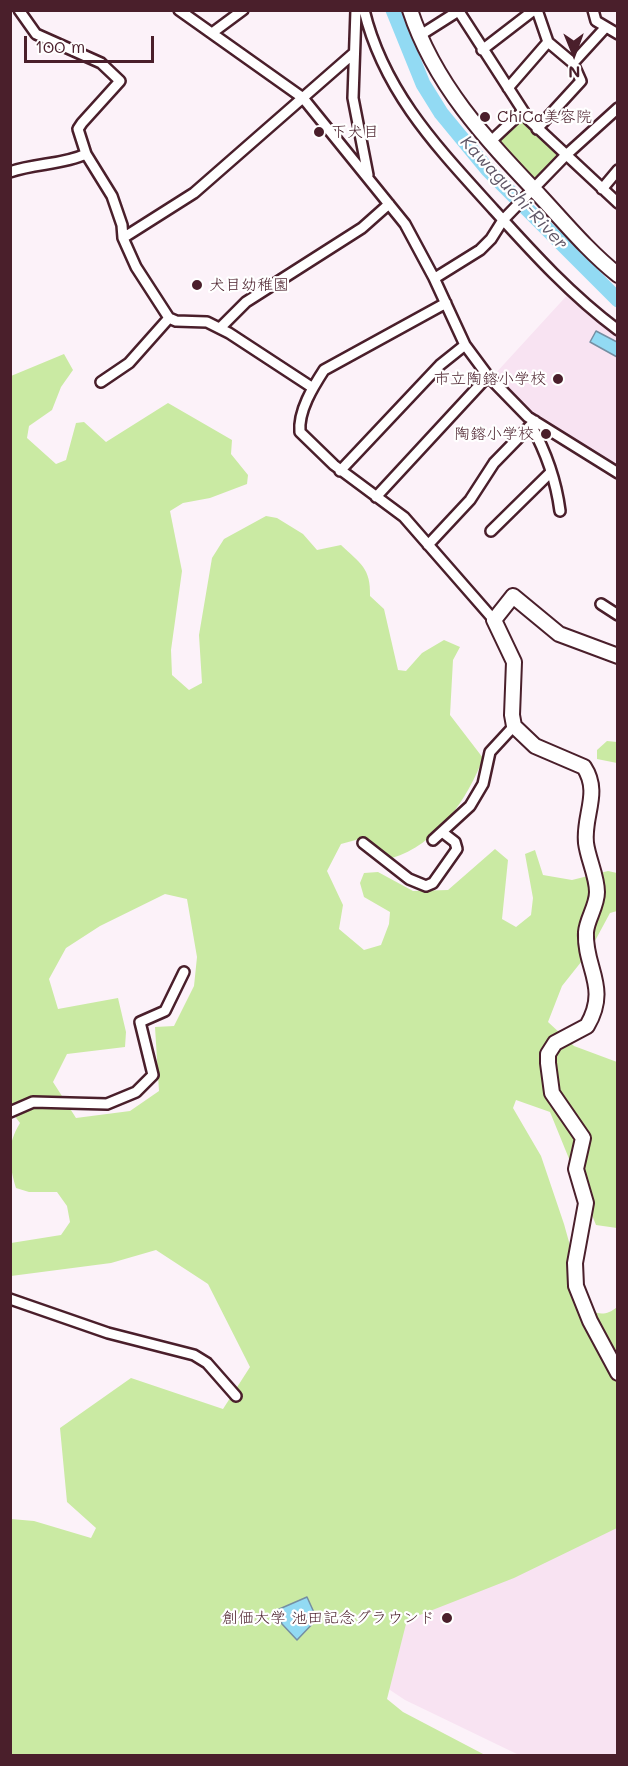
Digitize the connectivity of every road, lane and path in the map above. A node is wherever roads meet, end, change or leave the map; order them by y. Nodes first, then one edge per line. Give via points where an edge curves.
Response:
1 (19, 10) edge
2 (179, 10) edge
3 (243, 10) edge
4 (356, 10) edge
5 (364, 10) edge
6 (410, 10) edge
7 (536, 10) edge
8 (593, 10) edge
9 (459, 11) edge
10 (10, 19) edge
11 (605, 28) junction
12 (212, 33) junction
13 (618, 34) edge
14 (420, 36) junction
15 (548, 42) junction
16 (482, 50) junction
17 (354, 53) junction
18 (573, 63) junction
19 (508, 88) junction
20 (303, 98) junction
21 (618, 108) edge
22 (523, 111) junction
23 (537, 129) junction
24 (490, 142) junction
25 (86, 154) junction
26 (565, 156) junction
27 (618, 170) edge
28 (10, 172) edge
29 (368, 176) junction
30 (602, 189) junction
31 (531, 193) junction
32 (618, 203) edge
33 (389, 204) junction
34 (504, 219) junction
35 (123, 238) junction
36 (618, 274) edge
37 (435, 278) junction
38 (447, 303) junction
39 (169, 318) junction
40 (220, 328) junction
41 (618, 330) edge
42 (465, 345) junction
43 (324, 370) junction
44 (488, 376) junction
45 (297, 377) junction
46 (101, 382) dead end
47 (313, 387) junction
48 (533, 423) junction
49 (340, 471) junction
50 (551, 472) junction
51 (618, 473) edge
52 (376, 497) junction
53 (560, 511) dead end
54 (497, 529) dead end
55 (429, 545) junction
56 (601, 604) dead end
57 (618, 615) edge
58 (494, 620) junction
59 (618, 656) edge
60 (514, 726) junction
61 (442, 832) junction
62 (433, 840) dead end
63 (363, 843) dead end
64 (184, 972) dead end
65 (10, 1112) edge
66 (10, 1299) edge
67 (618, 1373) edge
68 (236, 1395) dead end

1 - 10 street
1 - 25 street via 36,34 101,63 120,81 78,129
2 - 12 street
3 - 12 street
4 - 17 street
5 - 34 street via 378,55 402,102 440,152
6 - 14 main road
7 - 15 street
7 - 16 street
8 - 11 street
9 - 14 street
9 - 16 street
11 - 13 street
11 - 18 street
12 - 20 street
14 - 24 main road via 453,97
15 - 18 street
15 - 19 street
16 - 19 street
17 - 20 street
17 - 29 street via 353,98
18 - 23 street via 581,81
19 - 22 street
20 - 29 street
20 - 35 street via 194,193
21 - 26 street
22 - 23 street
22 - 24 street
23 - 26 street
24 - 31 main road
25 - 28 street via 70,161 32,164
25 - 35 street via 112,196
26 - 30 street
26 - 31 street
27 - 30 street
29 - 33 street
30 - 32 street
31 - 34 street
31 - 36 main road
33 - 37 street
33 - 40 street via 362,228 246,302
34 - 37 street via 480,250
34 - 41 street via 557,280
35 - 39 street
37 - 38 street
38 - 42 street
38 - 43 street
39 - 40 street via 207,322
39 - 46 street via 129,363
40 - 45 street
42 - 44 street
42 - 49 street via 440,365
43 - 45 street via 313,376
43 - 47 street
44 - 48 street
44 - 52 street
45 - 47 street
47 - 49 street via 299,422 300,432
48 - 50 street
48 - 51 street
48 - 55 street via 494,463 470,500
49 - 52 street
50 - 53 street
50 - 54 street
52 - 55 street via 404,517
55 - 58 street
56 - 57 street
58 - 59 main road via 513,596 559,634
58 - 60 main road via 514,662
60 - 61 street via 490,752 483,784 470,806
60 - 67 main road via 535,746 584,767 591,785 586,842 597,892 586,934 597,999 587,1026 560,1039 551,1048 548,1063 552,1093 583,1138 576,1165 586,1203 575,1263 576,1286
61 - 62 street
61 - 63 street via 455,842 457,849 433,883 426,886 409,879
64 - 65 street via 165,1011 141,1022 153,1075 136,1092 107,1104 33,1102
66 - 68 street via 108,1333 194,1355 207,1363

